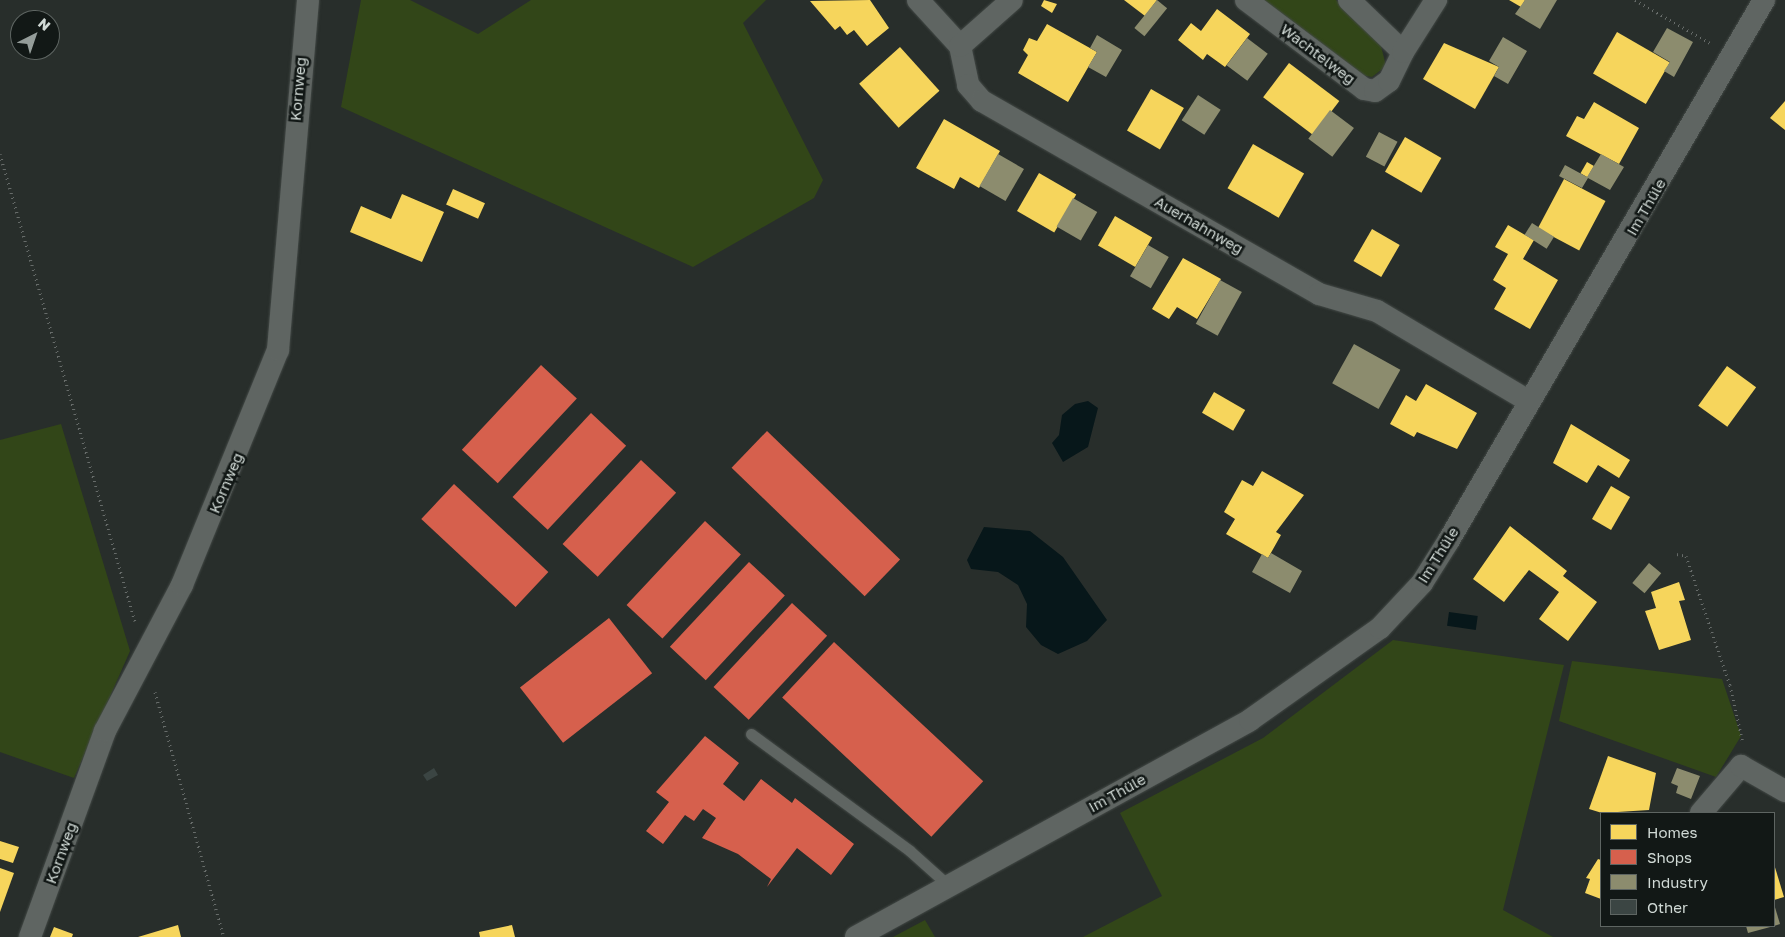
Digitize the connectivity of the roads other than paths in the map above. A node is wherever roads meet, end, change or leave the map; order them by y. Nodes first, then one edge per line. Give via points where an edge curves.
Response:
1 (308, 0) edge
2 (918, 0) edge
3 (1012, 0) edge
4 (1246, 0) edge
5 (1349, 0) edge
6 (1436, 0) edge
7 (1764, 0) edge
8 (960, 46) junction
9 (1403, 52) junction
10 (1527, 400) junction
11 (751, 734) dead end
12 (1785, 791) edge
13 (1702, 812) edge
14 (948, 885) junction
15 (30, 937) edge
16 (856, 937) edge

1 - 15 street, Kornweg via 278,350 182,585 105,731
2 - 8 street
3 - 8 street
4 - 9 street, Wachtelweg via 1364,90 1375,91 1389,81
5 - 9 street
6 - 9 street, Wachtelweg
7 - 10 street, Im Thüle via 1590,304
8 - 10 street, Auerhahnweg via 968,85 982,101 1319,294 1378,311
10 - 14 street, Im Thüle via 1422,583 1380,628 1250,720
11 - 14 lane via 910,851
12 - 13 street via 1741,766
14 - 16 street, Im Thüle

